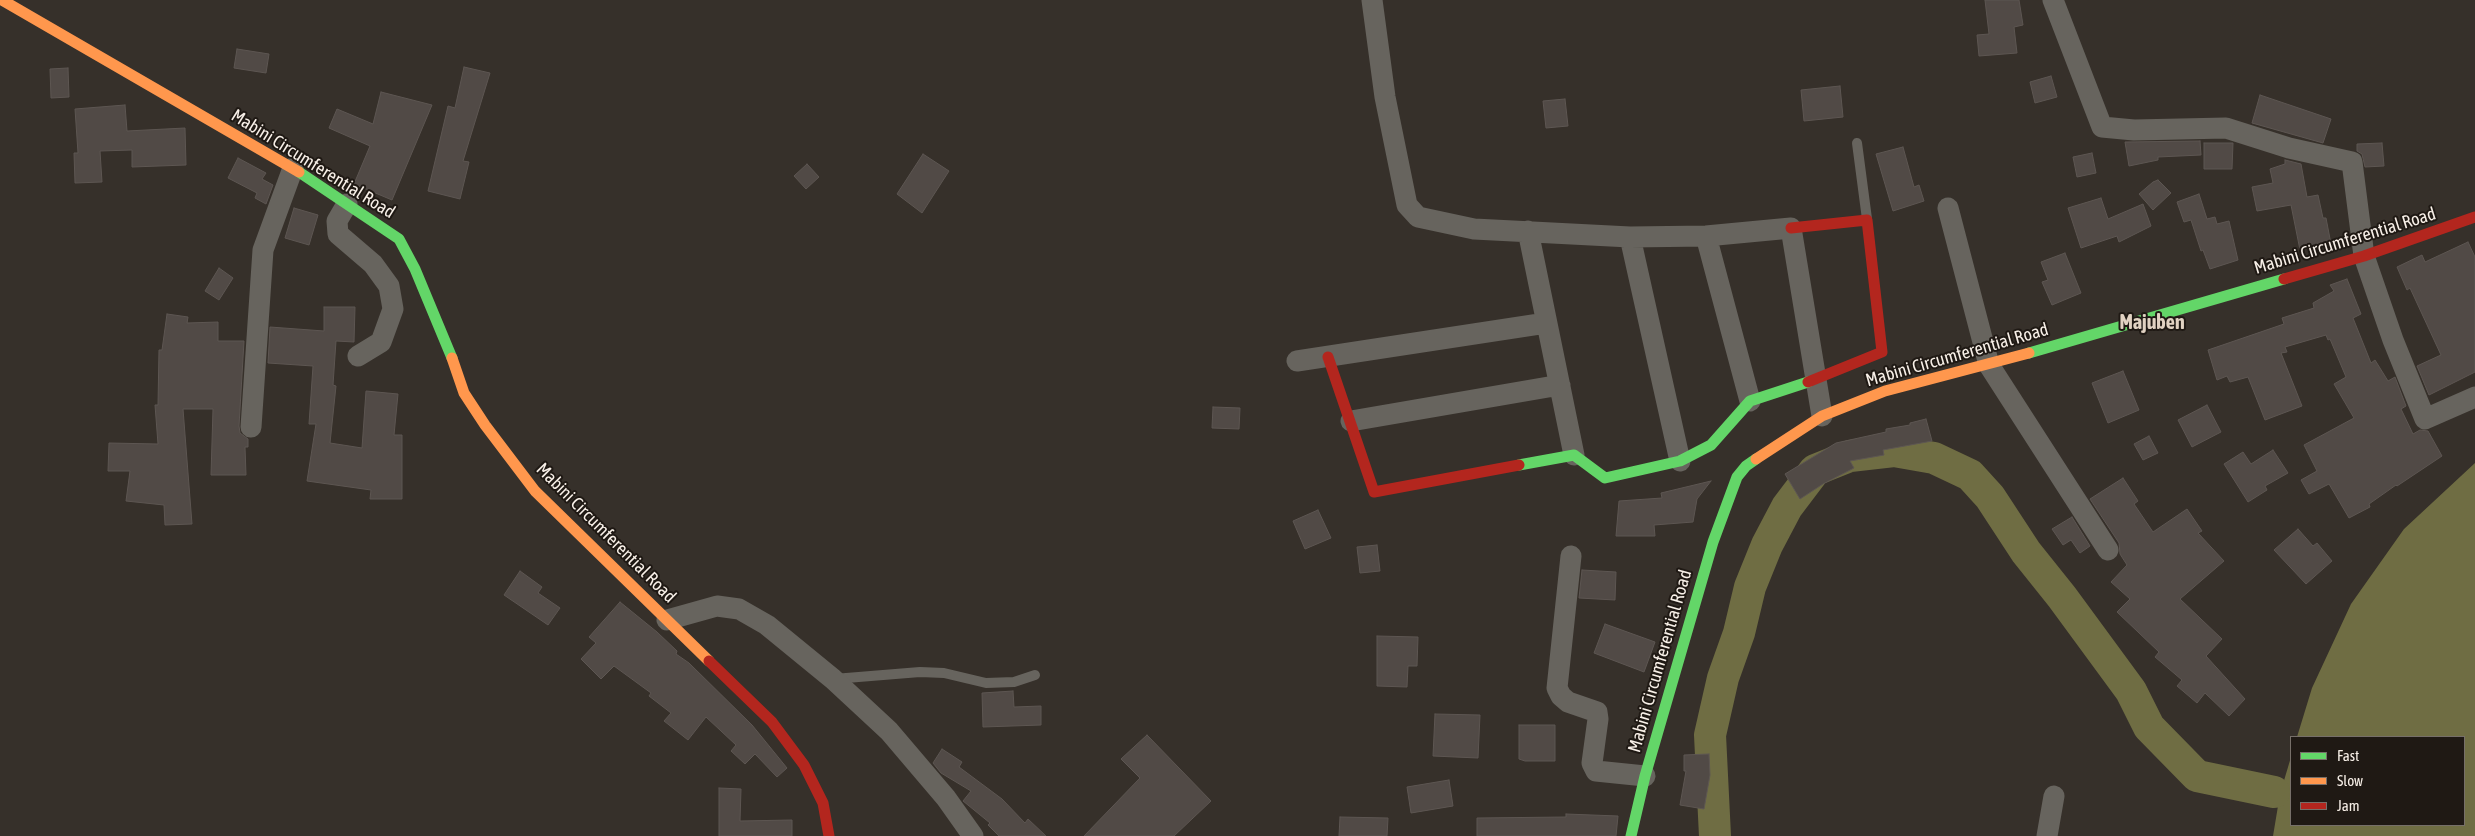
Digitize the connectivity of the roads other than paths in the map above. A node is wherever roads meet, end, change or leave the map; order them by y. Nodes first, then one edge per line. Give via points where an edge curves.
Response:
1 (2, 0) edge
2 (1372, 0) edge
3 (2054, 0) edge
4 (1857, 143) dead end
5 (293, 168) junction
6 (347, 204) junction
7 (1948, 208) dead end
8 (2475, 217) edge
9 (1867, 220) junction
10 (1791, 228) junction
11 (1528, 230) junction
12 (1630, 236) junction
13 (1706, 236) junction
14 (2364, 256) junction
15 (1546, 323) junction
16 (358, 356) dead end
17 (1328, 357) junction
18 (1296, 361) dead end
19 (1989, 365) junction
20 (1815, 380) junction
21 (1560, 385) junction
22 (2475, 397) edge
23 (1750, 401) junction
24 (1822, 416) junction
25 (1351, 421) junction
26 (251, 427) dead end
27 (1574, 455) junction
28 (1680, 461) junction
29 (2108, 550) dead end
30 (1571, 556) dead end
31 (667, 620) junction
32 (1035, 675) dead end
33 (832, 679) junction
34 (1645, 776) junction
35 (2054, 796) dead end
36 (829, 836) edge
37 (973, 836) edge
38 (1631, 836) edge
39 (2047, 836) edge

1 - 5 main road, Mabini Circumferential Road
2 - 11 street via 1385,97 1407,205 1418,217 1474,229
3 - 14 street via 2102,127 2134,130 2226,128 2289,148 2352,162
4 - 9 lane
5 - 6 main road, Mabini Circumferential Road
5 - 26 street via 263,250
6 - 16 street via 337,221 338,234 378,271 389,286 394,309 380,342
6 - 31 main road, Mabini Circumferential Road via 399,239 446,341 464,393 535,491
7 - 19 street
8 - 14 main road, Mabini Circumferential Road
9 - 10 main road
9 - 20 main road via 1882,352
10 - 13 street
10 - 20 street
11 - 12 street
11 - 15 street
12 - 13 street
12 - 28 street
13 - 23 street
14 - 19 main road, Mabini Circumferential Road
14 - 22 street via 2425,419
15 - 17 street
15 - 21 street
17 - 18 street
17 - 25 main road
19 - 24 main road, Mabini Circumferential Road via 1885,390
19 - 29 street
20 - 23 main road
20 - 24 street
21 - 25 street
21 - 27 street
23 - 28 main road via 1711,445
24 - 34 main road, Mabini Circumferential Road via 1746,466 1737,477 1713,542
25 - 27 main road via 1374,492
27 - 28 main road via 1605,478
30 - 34 street via 1557,688 1568,702 1597,712 1592,763 1596,771
31 - 33 street via 717,606 739,608 767,625
31 - 36 main road, Mabini Circumferential Road via 772,722 804,765 823,803
32 - 33 lane via 1014,682 986,683 944,673 920,672
33 - 37 street via 889,731 946,798
34 - 38 main road, Mabini Circumferential Road
35 - 39 street

